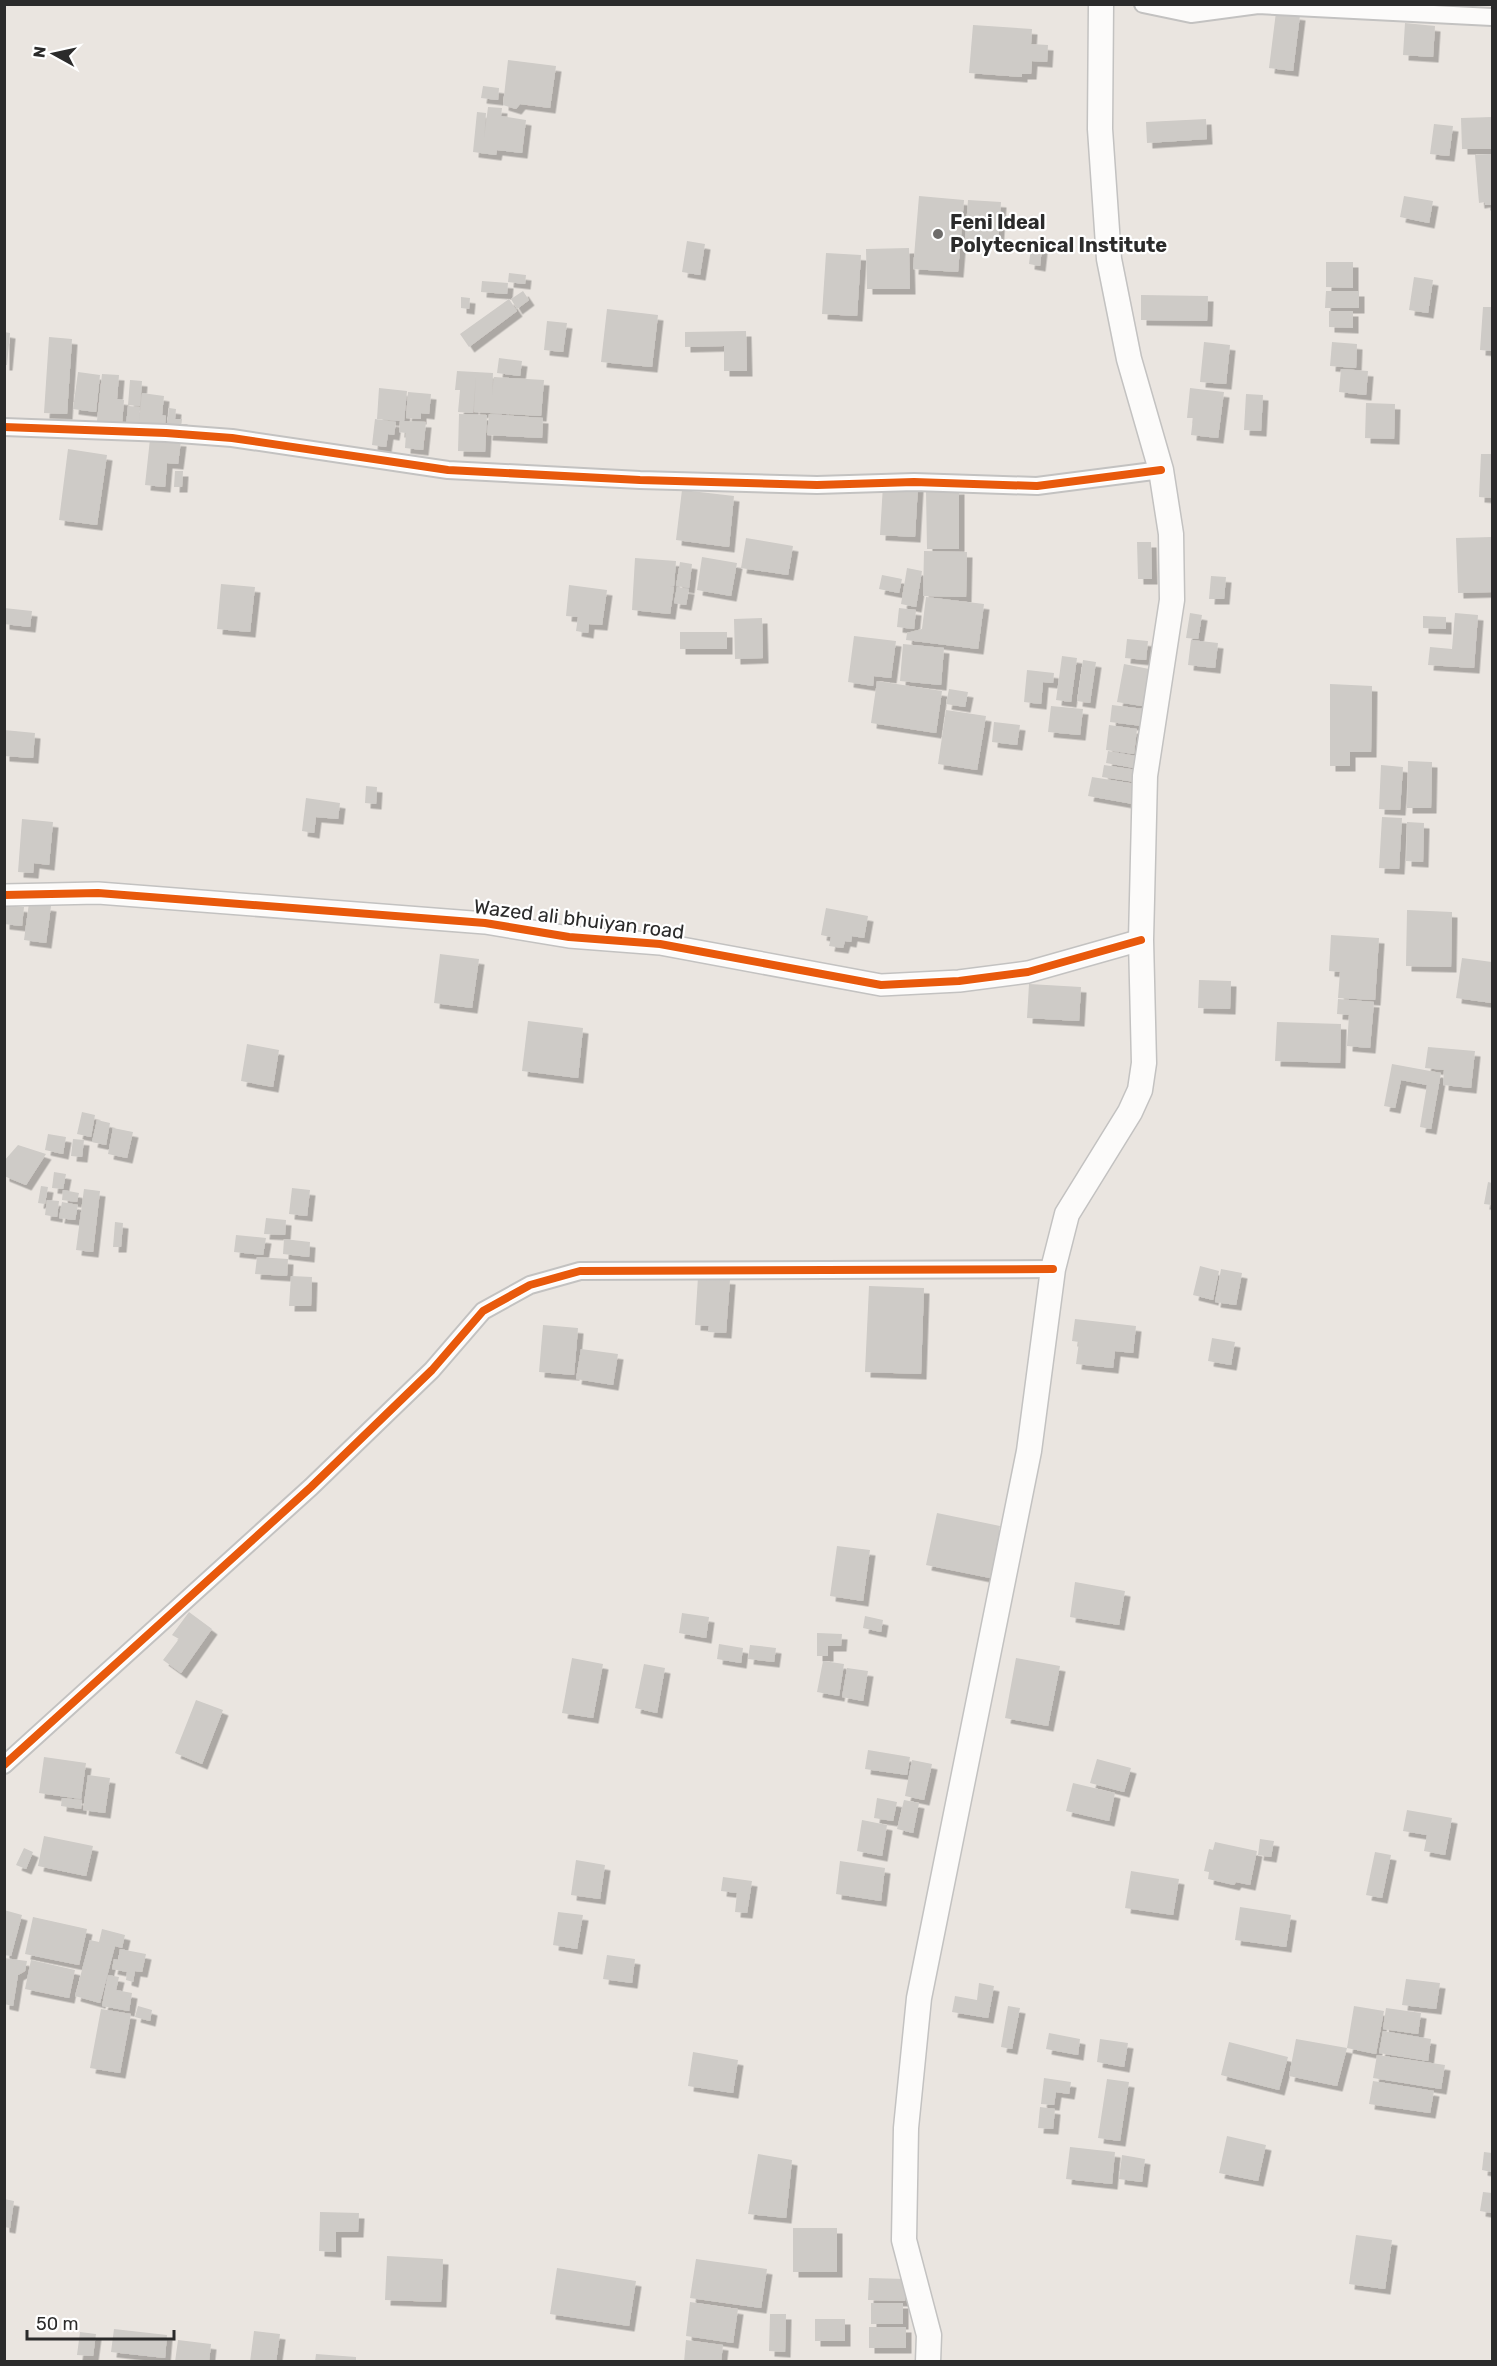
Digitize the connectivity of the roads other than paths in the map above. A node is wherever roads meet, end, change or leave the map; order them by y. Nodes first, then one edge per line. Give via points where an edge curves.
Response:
1 (1101, 4) edge
2 (1143, 4) edge
3 (1492, 17) edge
4 (4, 427) edge
5 (1161, 470) junction
6 (4, 895) edge
7 (1141, 940) junction
8 (1053, 1269) junction
9 (4, 1765) edge
10 (928, 2361) edge

1 - 5 main road via 1100,129 1109,259 1129,358
2 - 3 street via 1191,14 1258,5
4 - 5 street via 232,438 448,470 640,480 1037,486
5 - 7 main road via 1171,534 1172,600 1145,776
6 - 7 street, Wazed ali bhuiyan road via 98,894 485,923 569,937 660,944 881,985 1028,972
7 - 8 main road via 1144,1063 1140,1090 1067,1214
8 - 9 street via 580,1270 531,1285 483,1311 432,1370 311,1487
8 - 10 main road via 1029,1451 919,1998 906,2128 904,2240 929,2335

